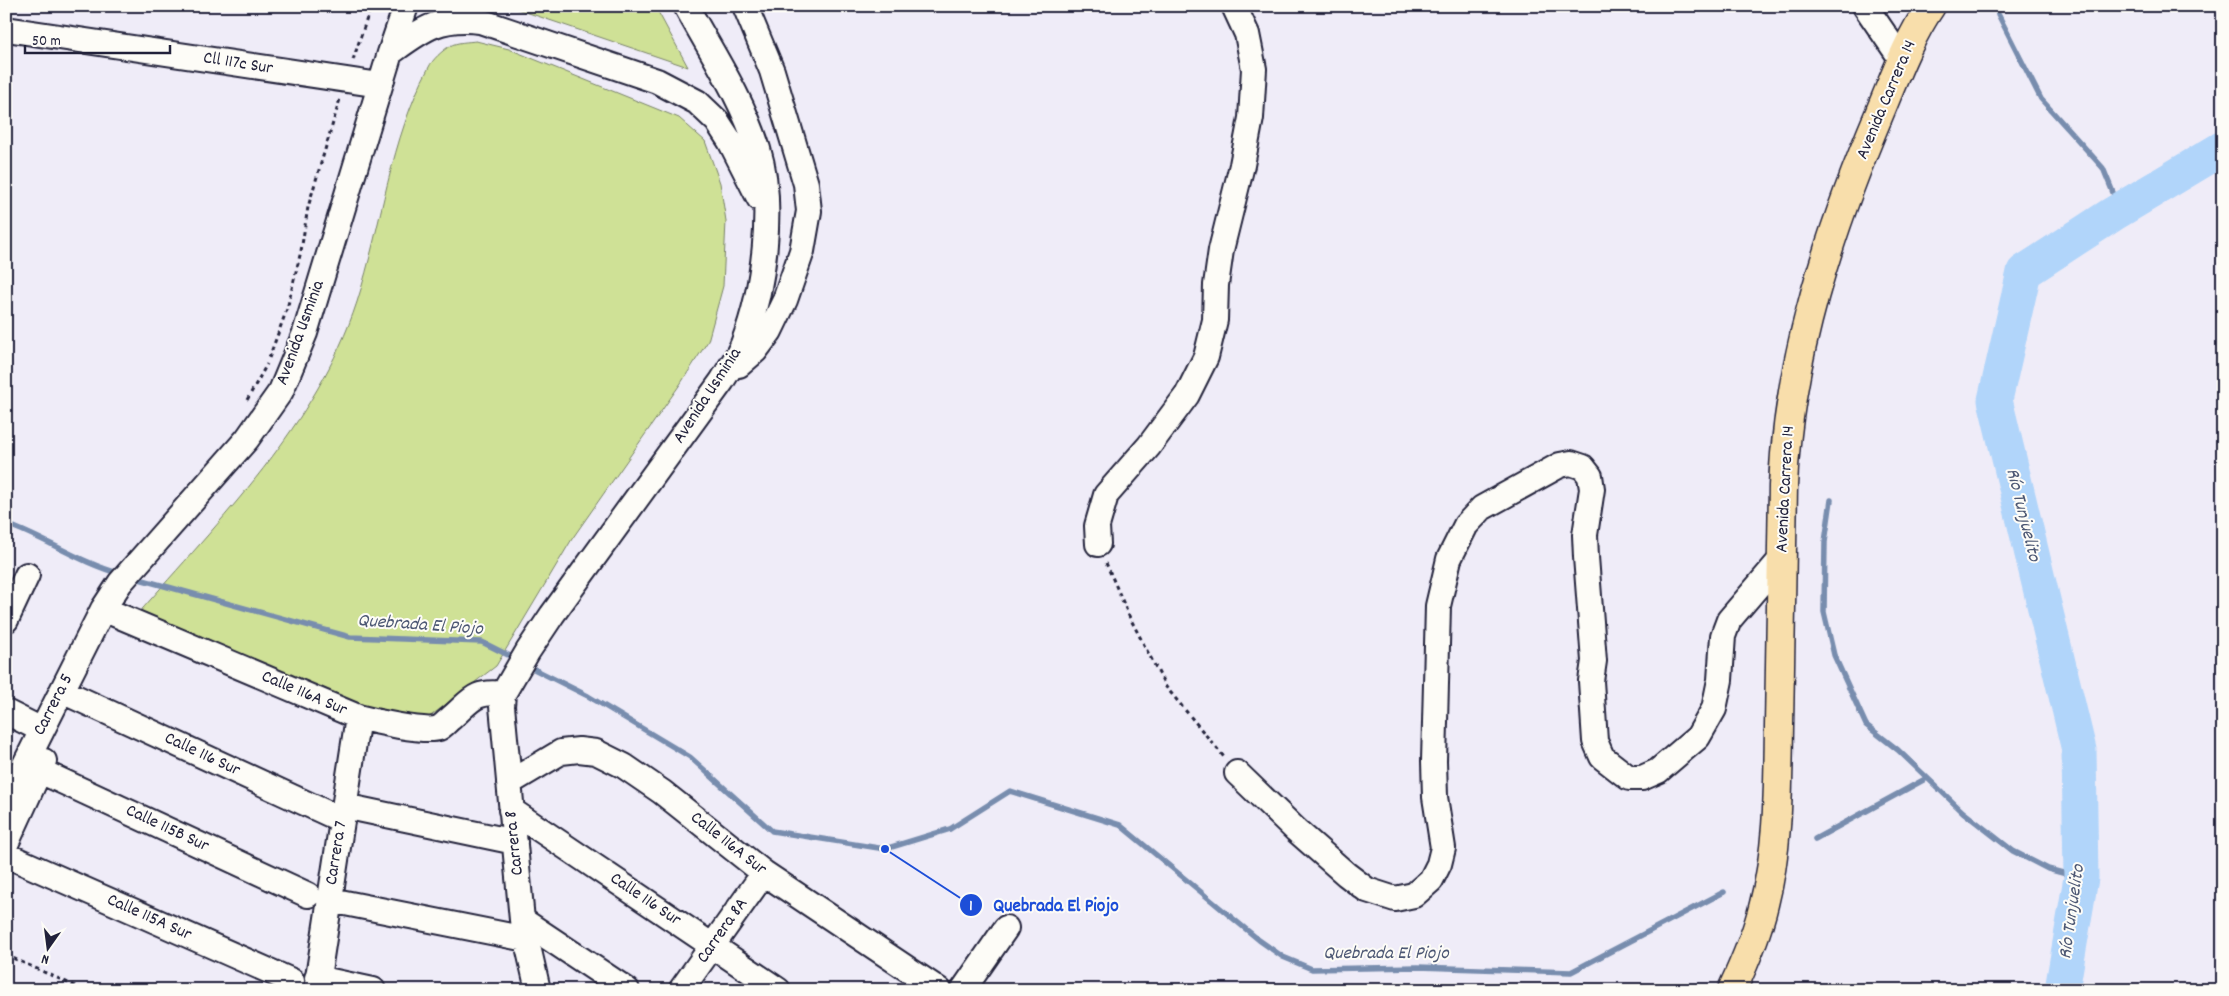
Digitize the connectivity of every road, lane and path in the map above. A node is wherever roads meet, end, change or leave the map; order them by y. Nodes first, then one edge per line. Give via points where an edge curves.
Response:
1 (371, 6) edge
2 (406, 6) edge
3 (686, 6) edge
4 (745, 6) edge
5 (1234, 6) edge
6 (1865, 6) edge
7 (1931, 6) edge
8 (6, 29) edge
9 (390, 54) junction
10 (1902, 60) junction
11 (350, 69) dead end
12 (380, 86) junction
13 (341, 96) dead end
14 (766, 213) junction
15 (722, 381) junction
16 (246, 401) dead end
17 (1098, 544) joint
18 (1782, 558) junction
19 (27, 576) dead end
20 (103, 609) junction
21 (6, 620) edge
22 (69, 694) junction
23 (504, 694) junction
24 (6, 712) edge
25 (358, 717) junction
26 (42, 730) junction
27 (32, 767) junction
28 (1237, 774) joint
29 (509, 783) junction
30 (6, 802) edge
31 (512, 810) junction
32 (343, 813) junction
33 (515, 842) junction
34 (6, 844) edge
35 (6, 855) edge
36 (764, 873) junction
37 (319, 898) junction
38 (1006, 928) dead end
39 (524, 929) junction
40 (712, 945) junction
41 (6, 954) edge
42 (292, 982) dead end
43 (317, 984) edge
44 (84, 990) edge
45 (373, 990) edge
46 (538, 990) edge
47 (627, 990) edge
48 (682, 990) edge
49 (778, 990) edge
50 (939, 990) edge
51 (963, 990) edge
52 (1732, 990) edge

1 - 11 path
2 - 9 street, Avenida Usminia
3 - 14 street, Avenida Usminia via 748,124 764,176
4 - 15 street via 772,71 806,184 809,211 802,251 770,331
5 - 17 street via 1247,34 1254,69 1251,118 1221,250 1215,320 1206,357 1187,395 1106,496 1097,526
6 - 10 street
7 - 10 main road, Avenida Carrera 14
8 - 12 street, Cll 117c Sur
9 - 12 street, Avenida Usminia
9 - 14 street via 418,33 441,22 460,19 480,21 657,81 697,102 717,121 745,168
10 - 18 main road, Avenida Carrera 14 via 1834,233 1799,360 1785,451
12 - 20 street, Avenida Usminia via 305,333 281,390 246,439 128,574
13 - 16 path via 308,207 287,309 267,364
14 - 15 street, Avenida Usminia via 763,269 754,315 742,346
15 - 23 street, Avenida Usminia via 528,651
17 - 28 path via 1129,616 1166,687
18 - 28 street via 1729,620 1723,636 1714,709 1698,737 1658,771 1642,778 1629,778 1602,757 1595,741 1591,681 1594,661 1585,535 1592,489 1590,476 1583,467 1571,463 1560,466 1482,508 1457,540 1438,606 1434,761 1435,797 1443,848 1431,880 1414,895 1395,899 1368,890 1296,830
18 - 52 main road, Avenida Carrera 14 via 1776,825 1764,903 1754,940
19 - 21 street
20 - 22 street, Carrera 5
20 - 25 street, Calle 116A Sur
22 - 26 street, Carrera 5
22 - 27 street, Carrera 5
22 - 32 street, Calle 116 Sur
23 - 25 street, Calle 116A Sur via 489,692 471,698 439,728 427,730
23 - 29 street, Carrera 8 via 503,721
24 - 26 street
25 - 32 street, Carrera 7
26 - 27 street, Carrera 5
27 - 30 street, Carrera 5
27 - 34 street, Carrera 5
27 - 37 street, Calle 115B Sur
29 - 31 street, Carrera 8
29 - 36 street, Calle 116A Sur via 561,752 596,752 624,766 662,792
31 - 33 street, Carrera 8
31 - 40 street, Calle 116 Sur
32 - 33 street, Calle 116 Sur
32 - 37 street, Carrera 7
33 - 39 street, Carrera 8
35 - 42 street, Calle 115A Sur
36 - 40 street, Carrera 8A
36 - 50 street, Calle 116A Sur
37 - 39 street, Calle 115B Sur
37 - 43 street, Carrera 7
38 - 51 street
39 - 46 street, Carrera 8
39 - 47 street, Calle 115B Sur
40 - 48 street, Carrera 8A
40 - 49 street, Calle 116 Sur
41 - 44 path
43 - 45 street

